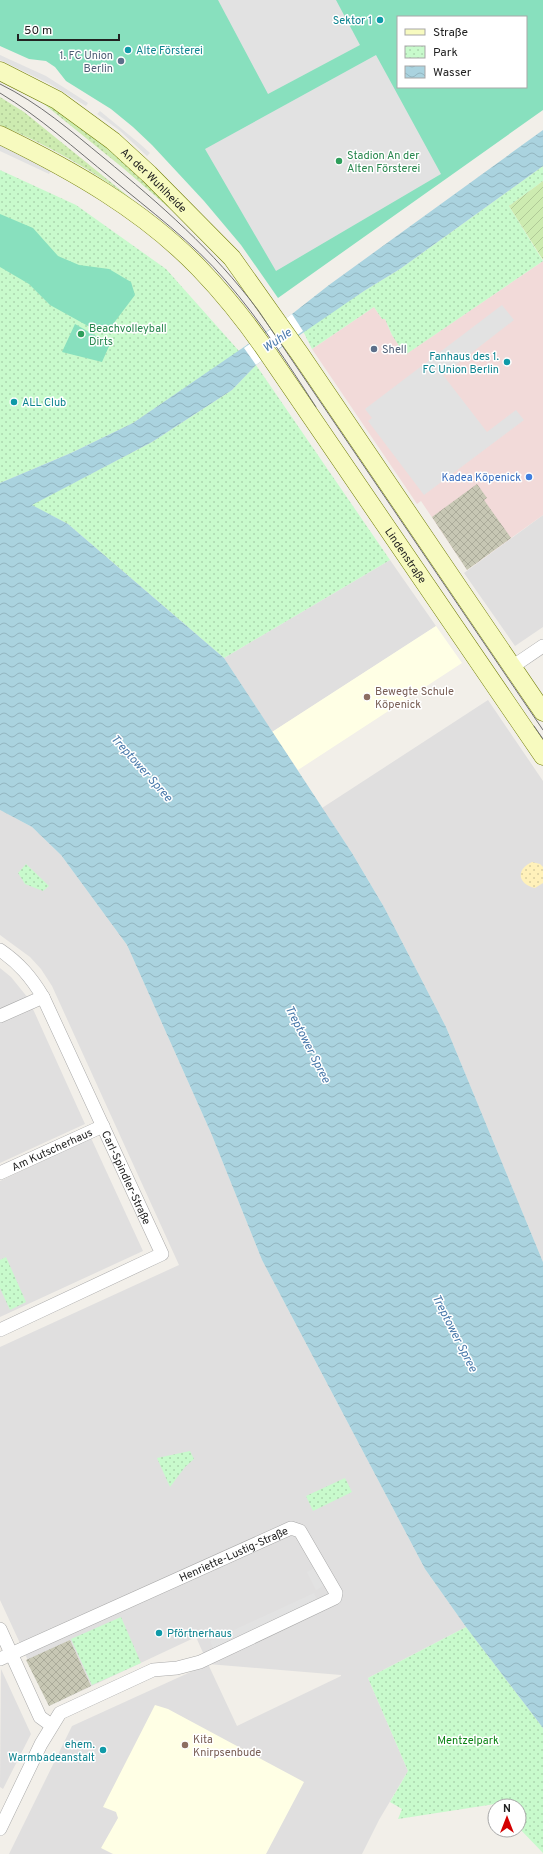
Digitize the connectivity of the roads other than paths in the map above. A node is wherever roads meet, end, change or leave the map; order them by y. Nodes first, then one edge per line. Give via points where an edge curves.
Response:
1 (0, 71) edge
2 (0, 135) edge
3 (543, 646) edge
4 (512, 667) junction
5 (543, 712) edge
6 (543, 756) edge
7 (0, 950) edge
8 (44, 997) junction
9 (0, 1016) edge
10 (103, 1126) junction
11 (0, 1173) edge
12 (0, 1330) edge
13 (0, 1629) edge
14 (6, 1657) edge
15 (51, 1725) junction
16 (0, 1829) edge

1 - 4 main road, An der Wuhlheide via 38,89 85,119 113,141 232,258
2 - 6 main road, Lindenstraße via 75,174 123,204 166,238 221,292 258,338
3 - 4 street
4 - 5 main road
7 - 8 street, Carl-Spindler-Straße via 15,960 31,977
8 - 9 street
8 - 10 street, Carl-Spindler-Straße
10 - 11 street, Am Kutscherhaus
10 - 12 street, Carl-Spindler-Straße via 162,1254
13 - 14 street
14 - 15 street via 40,1717
14 - 15 street, Henriette-Lustig-Straße via 291,1528 300,1531 336,1594 335,1598 195,1664 146,1673 60,1713
15 - 16 street

